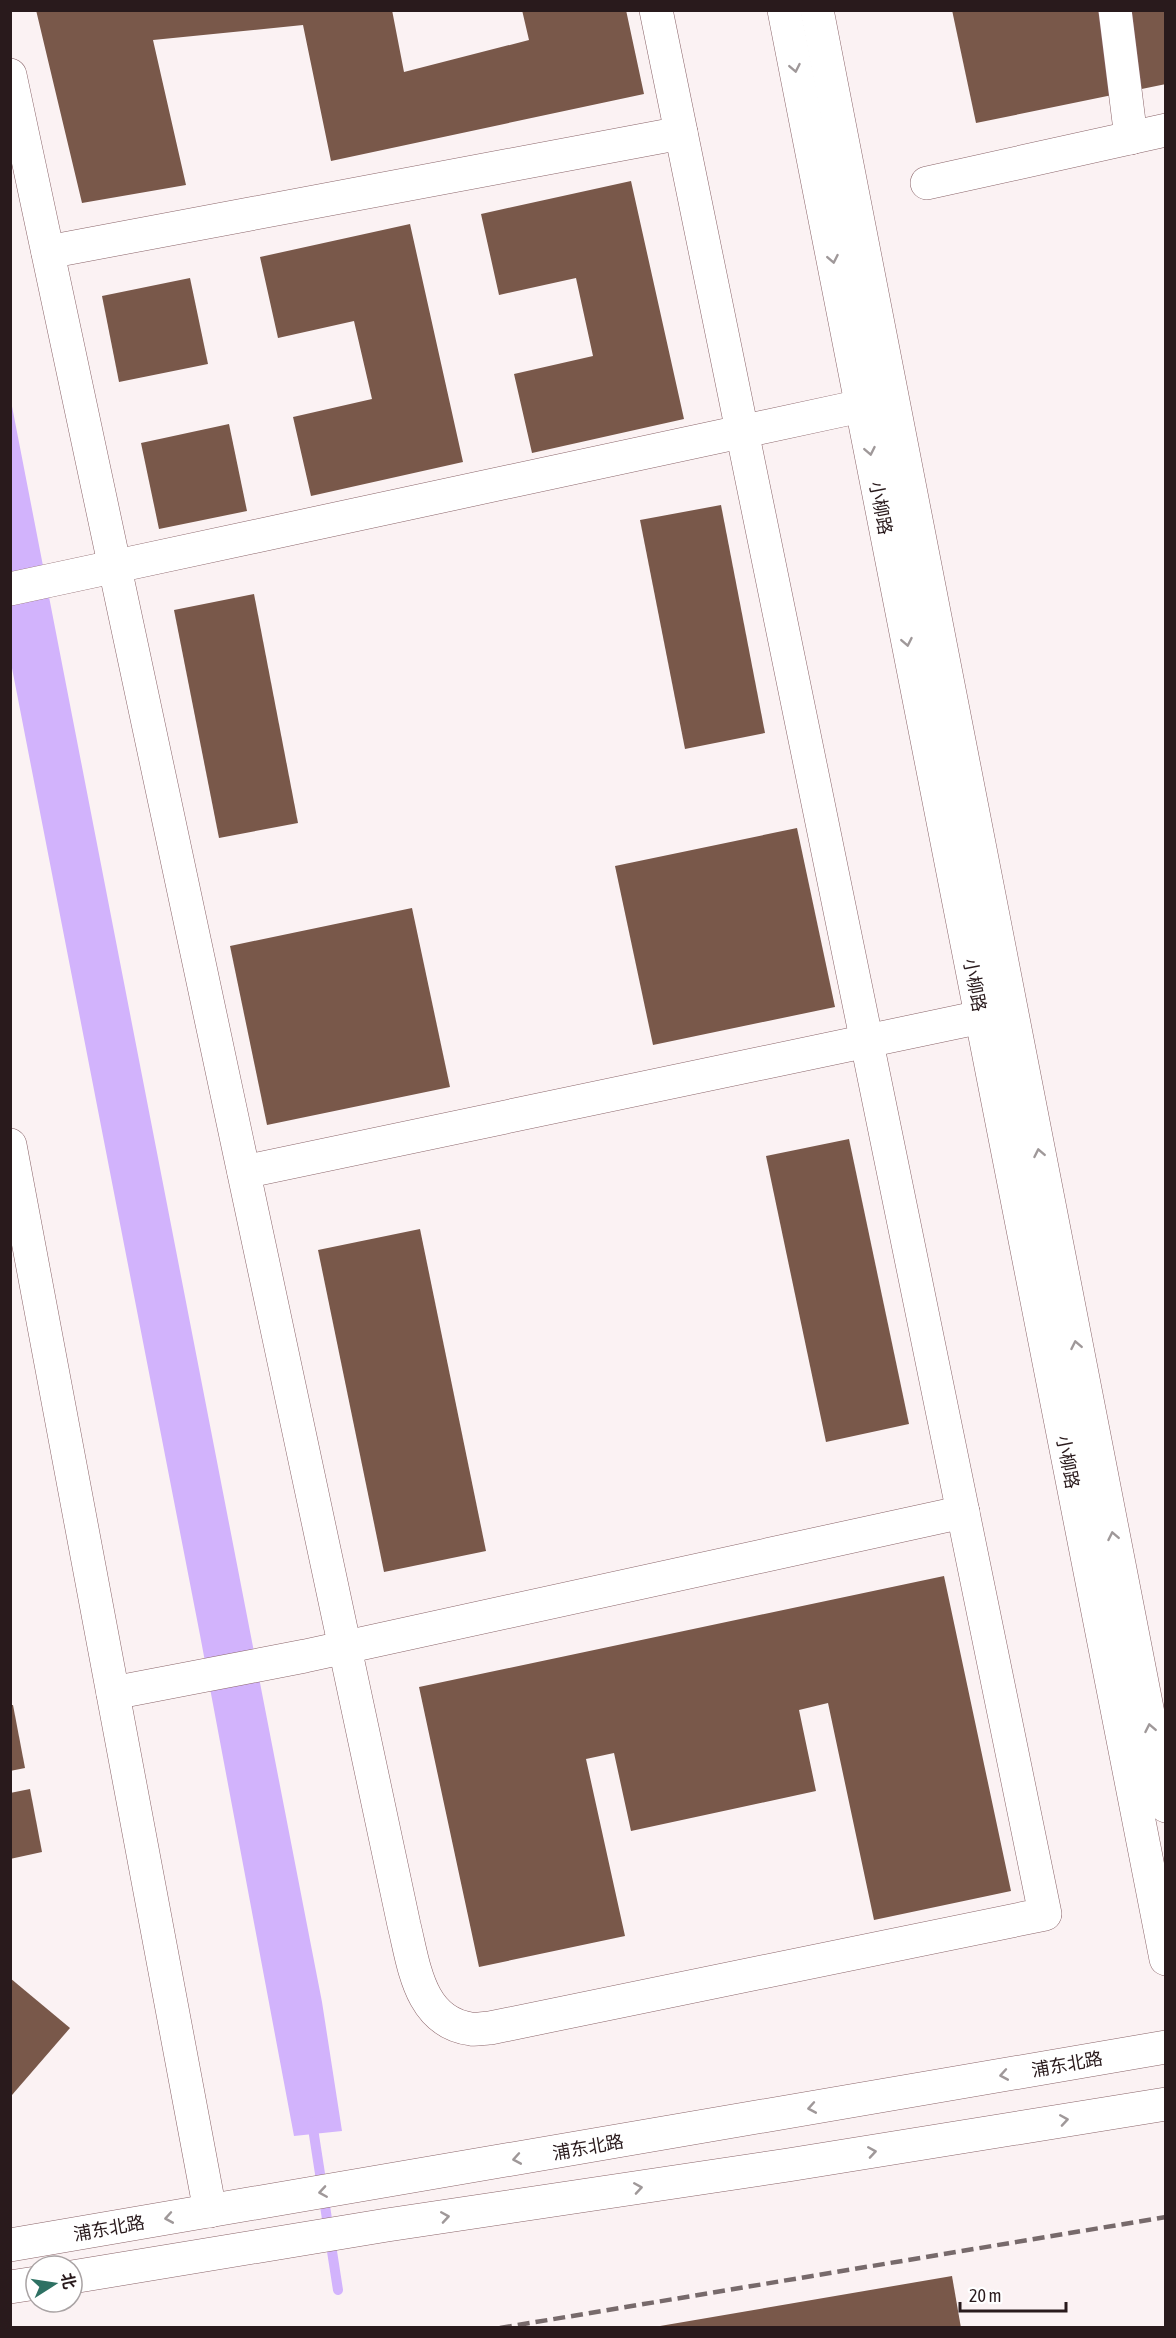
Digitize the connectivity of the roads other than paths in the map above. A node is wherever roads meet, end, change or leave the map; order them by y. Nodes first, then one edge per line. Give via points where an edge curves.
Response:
1 (656, 10) edge
2 (784, 10) edge
3 (817, 10) edge
4 (1115, 10) edge
5 (10, 75) edge
6 (1166, 130) edge
7 (681, 133) junction
8 (1131, 138) junction
9 (927, 183) dead end
10 (48, 252) junction
11 (861, 406) junction
12 (742, 432) junction
13 (115, 566) junction
14 (10, 589) edge
15 (981, 1017) junction
16 (867, 1041) junction
17 (10, 1145) edge
18 (244, 1172) junction
19 (963, 1512) junction
20 (344, 1646) junction
21 (113, 1693) junction
22 (1166, 1806) edge
23 (1166, 1959) edge
24 (1166, 2047) edge
25 (1166, 2104) edge
26 (210, 2211) junction
27 (10, 2245) edge
28 (84, 2275) edge

1 - 7 street
2 -> 11 street, 小柳路
22 -> 3 street, 小柳路
4 - 8 street
5 - 10 street
6 - 8 street
7 - 10 street
7 - 12 street
8 - 9 street
10 - 13 street
11 - 12 street
11 -> 15 street, 小柳路
12 - 13 street
12 - 16 street
13 - 14 street
13 - 18 street
15 - 16 street
15 - 23 street, 小柳路
16 - 18 street
16 - 19 street
17 - 21 street
18 - 20 street
19 - 20 street
19 - 20 street via 1045,1914 490,2028 461,2026 435,2012 423,1997
20 - 21 street
21 - 26 street
24 -> 26 street, 浦东北路
28 -> 25 street
26 -> 27 street, 浦东北路

